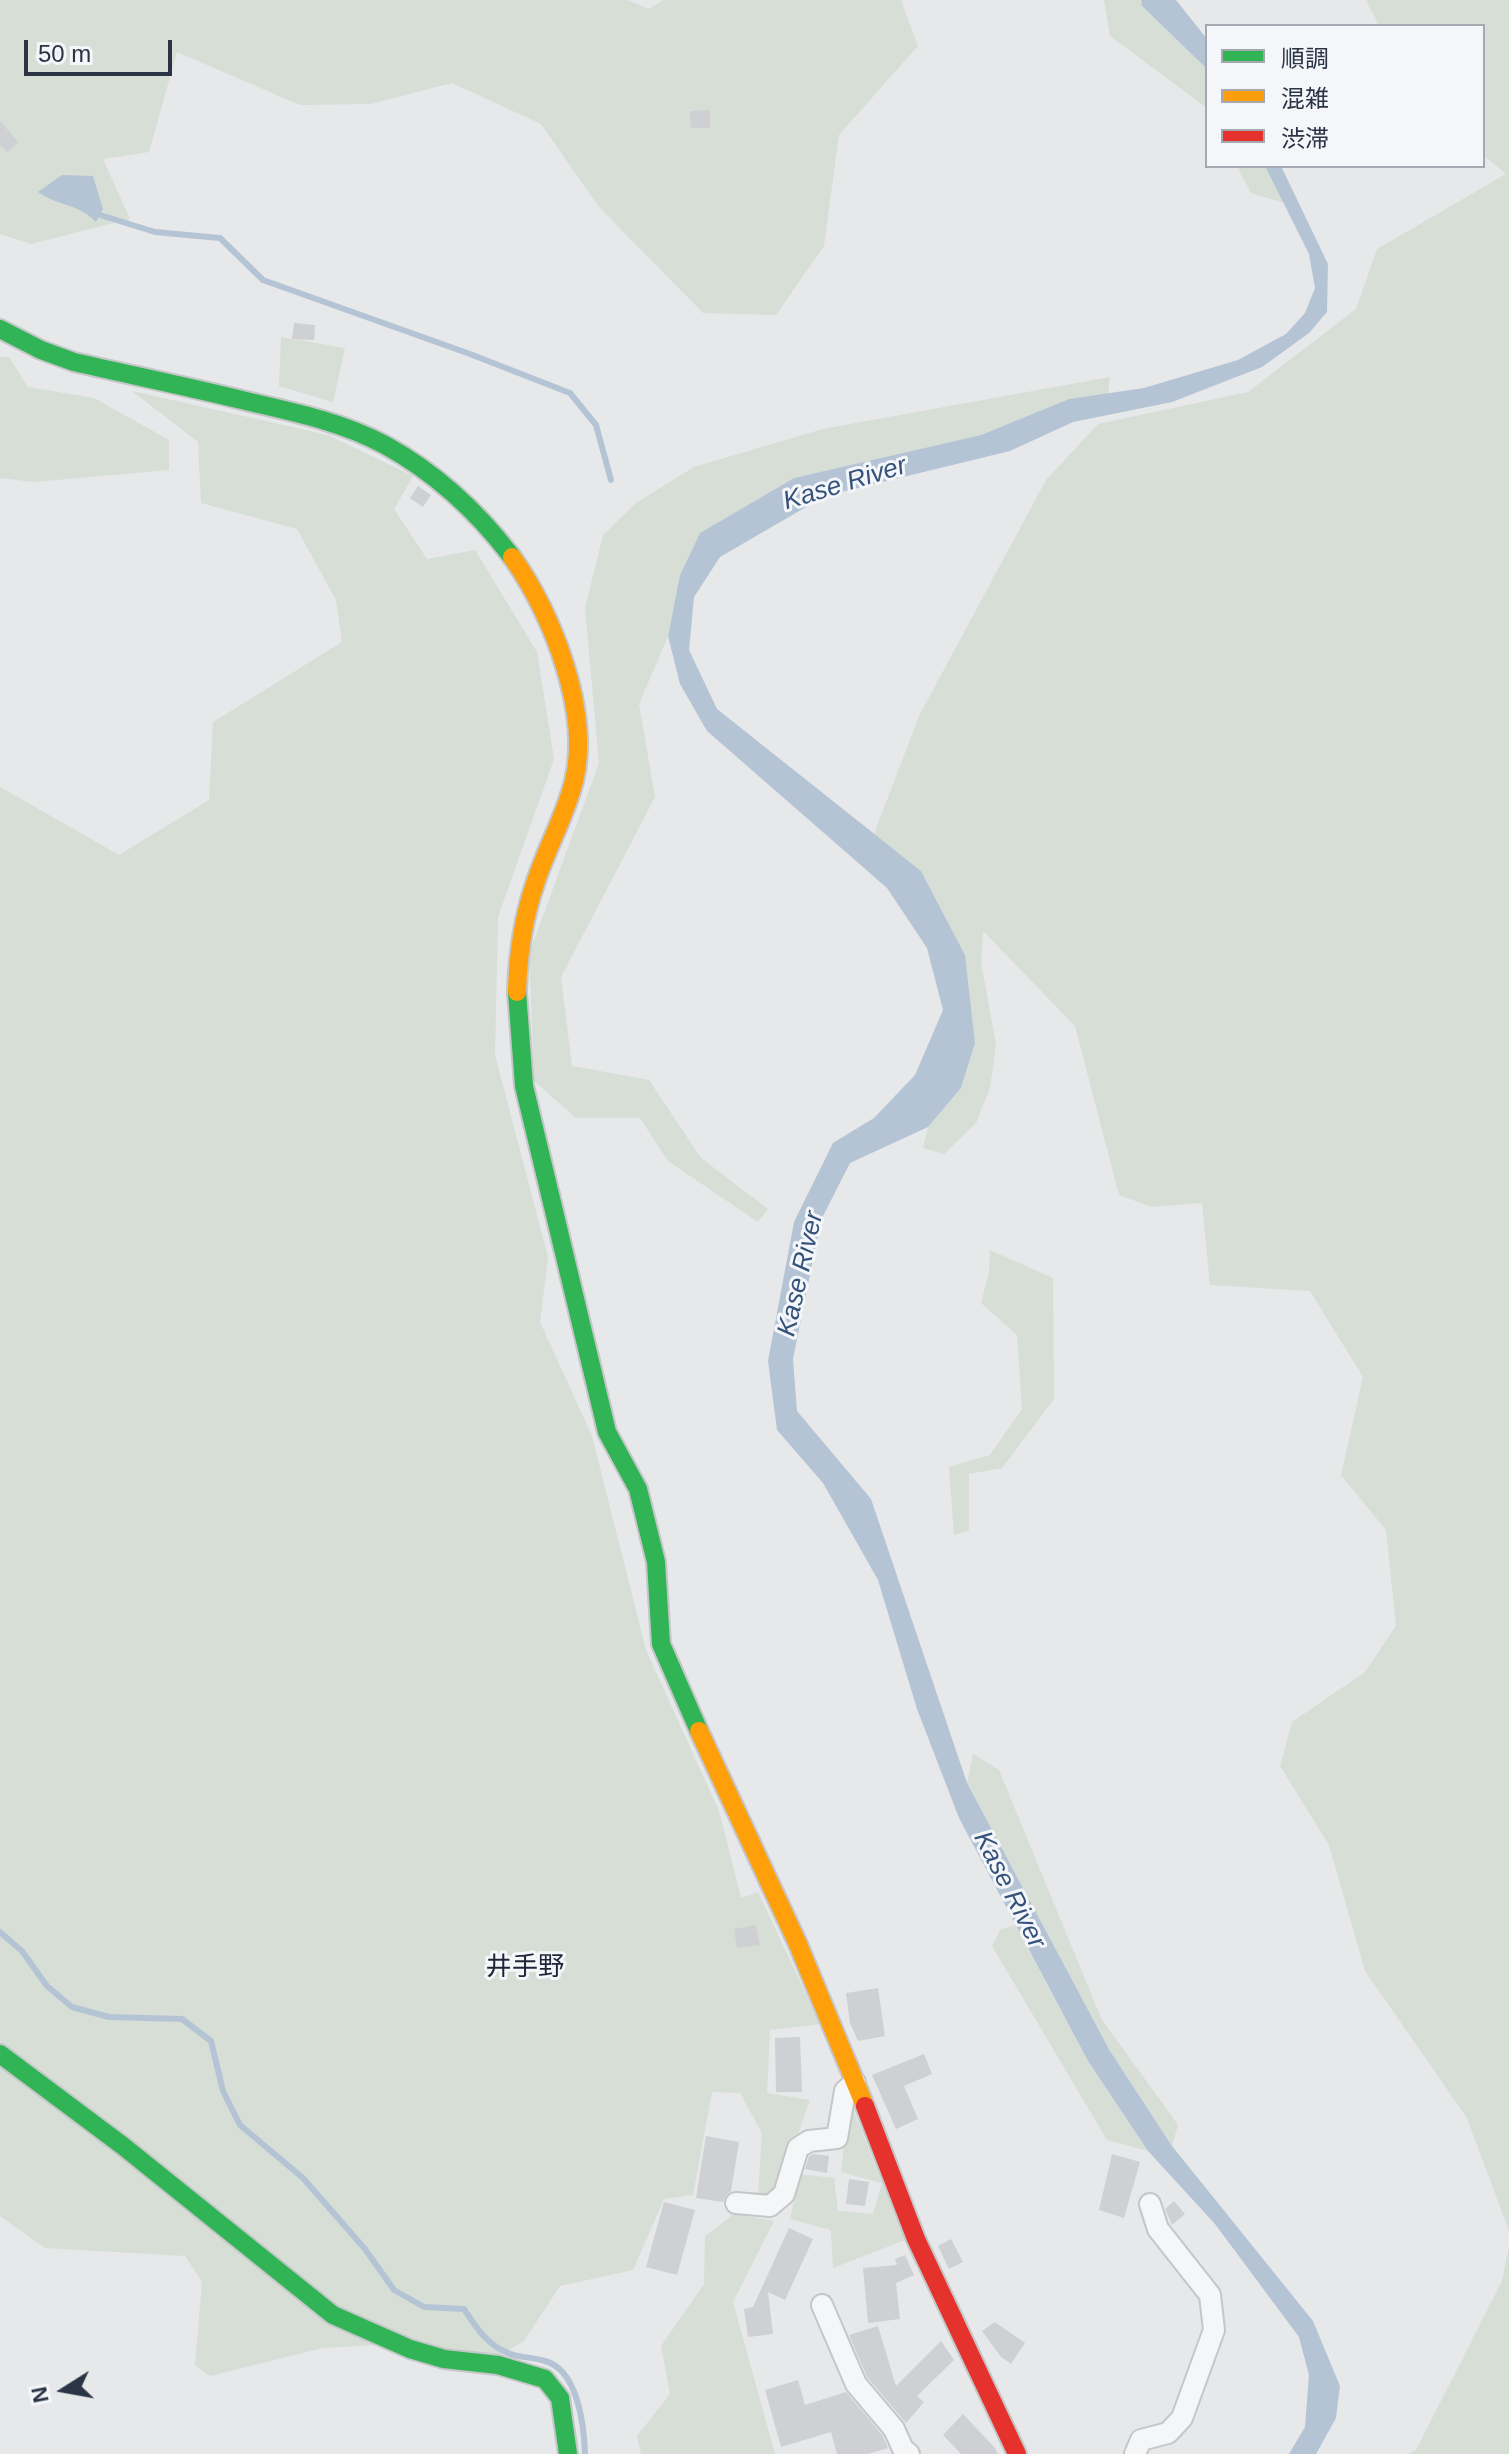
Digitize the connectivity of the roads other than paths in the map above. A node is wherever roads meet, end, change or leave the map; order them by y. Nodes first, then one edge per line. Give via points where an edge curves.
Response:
1 (0, 329) edge
2 (0, 2054) edge
3 (855, 2082) junction
4 (736, 2203) dead end
5 (1150, 2204) dead end
6 (822, 2305) dead end
7 (568, 2454) edge
8 (909, 2454) edge
9 (1017, 2454) edge
10 (1135, 2454) edge

1 - 3 street via 74,362 353,430 443,482 489,527 539,602 556,642 579,734 577,767 525,915 516,992 524,1086 607,1432 638,1489 656,1562 661,1644
2 - 7 street via 333,2315 410,2349 545,2379 560,2398
3 - 4 street via 845,2091 837,2138 809,2141 798,2148 784,2194 770,2206
3 - 9 street via 916,2239
5 - 10 street via 1158,2229 1210,2295 1214,2330 1182,2418 1168,2433 1141,2440
6 - 8 street via 856,2384

